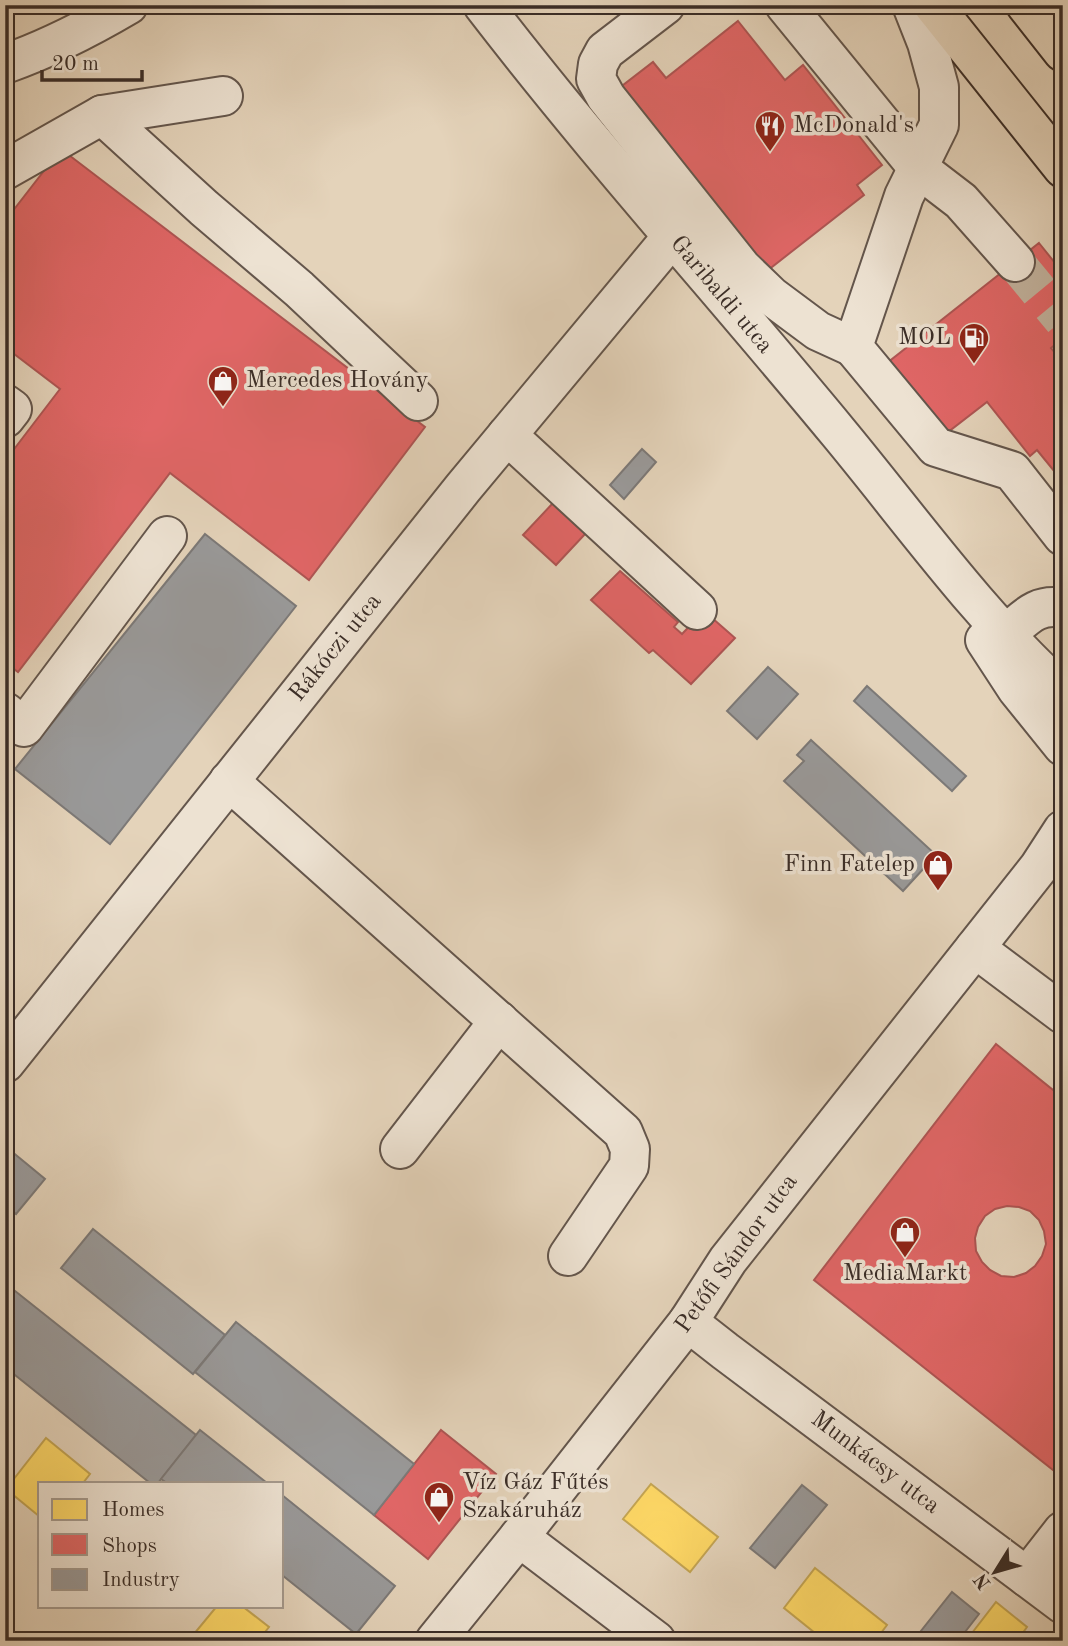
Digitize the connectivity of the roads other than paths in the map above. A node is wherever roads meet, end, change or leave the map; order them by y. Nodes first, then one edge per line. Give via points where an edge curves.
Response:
1 (128, 5) edge
2 (483, 5) edge
3 (665, 5) edge
4 (785, 5) edge
5 (912, 5) edge
6 (933, 5) edge
7 (1026, 5) edge
8 (1063, 52) edge
9 (5, 64) edge
10 (223, 96) dead end
11 (102, 115) junction
12 (918, 168) junction
13 (1063, 168) edge
14 (5, 170) edge
15 (672, 237) junction
16 (1015, 262) tunnel mouth
17 (853, 346) junction
18 (418, 401) dead end
19 (5, 404) edge
20 (5, 418) edge
21 (507, 435) junction
22 (167, 536) dead end
23 (1063, 536) edge
24 (960, 584) junction
25 (1063, 608) edge
26 (697, 610) dead end
27 (1005, 635) junction
28 (1063, 692) edge
29 (5, 712) edge
30 (1063, 746) edge
31 (229, 781) junction
32 (1063, 830) edge
33 (1051, 859) edge
34 (975, 948) junction
35 (1062, 1011) edge
36 (499, 1021) junction
37 (5, 1063) edge
38 (400, 1149) dead end
39 (568, 1256) dead end
40 (688, 1322) junction
41 (1063, 1531) edge
42 (519, 1537) junction
43 (1027, 1577) junction
44 (1063, 1604) edge
45 (435, 1641) edge
46 (656, 1641) edge

1 - 9 street
2 - 15 street, Garibaldi utca
3 - 17 street via 605,51 596,79 742,268 818,331
4 - 12 street
5 - 12 street via 939,87 939,125
6 - 13 highway
7 - 8 highway
10 - 11 street
11 - 14 street
11 - 18 street
12 - 16 street via 961,201
12 - 17 street via 904,196
15 - 21 street, Rákóczi utca
15 - 24 street, Garibaldi utca
17 - 23 street via 936,447 1012,471
19 - 20 street via 12,410
21 - 26 street
21 - 31 street, Rákóczi utca
22 - 29 street via 24,727
24 - 27 street, Garibaldi utca
24 - 30 street, Garibaldi utca via 985,639 1017,689
25 - 27 street via 1043,607
27 - 28 street, Garibaldi utca
31 - 36 street
31 - 37 street, Rákóczi utca
32 - 33 street, Petőfi Sándor utca
33 - 34 street, Petőfi Sándor utca
34 - 35 street
34 - 40 street, Petőfi Sándor utca via 728,1260
36 - 38 street
36 - 39 street via 623,1132 630,1149 629,1166
40 - 42 street, Petőfi Sándor utca
40 - 43 street, Munkácsy utca
41 - 43 street
42 - 45 street, Petőfi Sándor utca
42 - 46 street
43 - 44 street, Munkácsy utca

